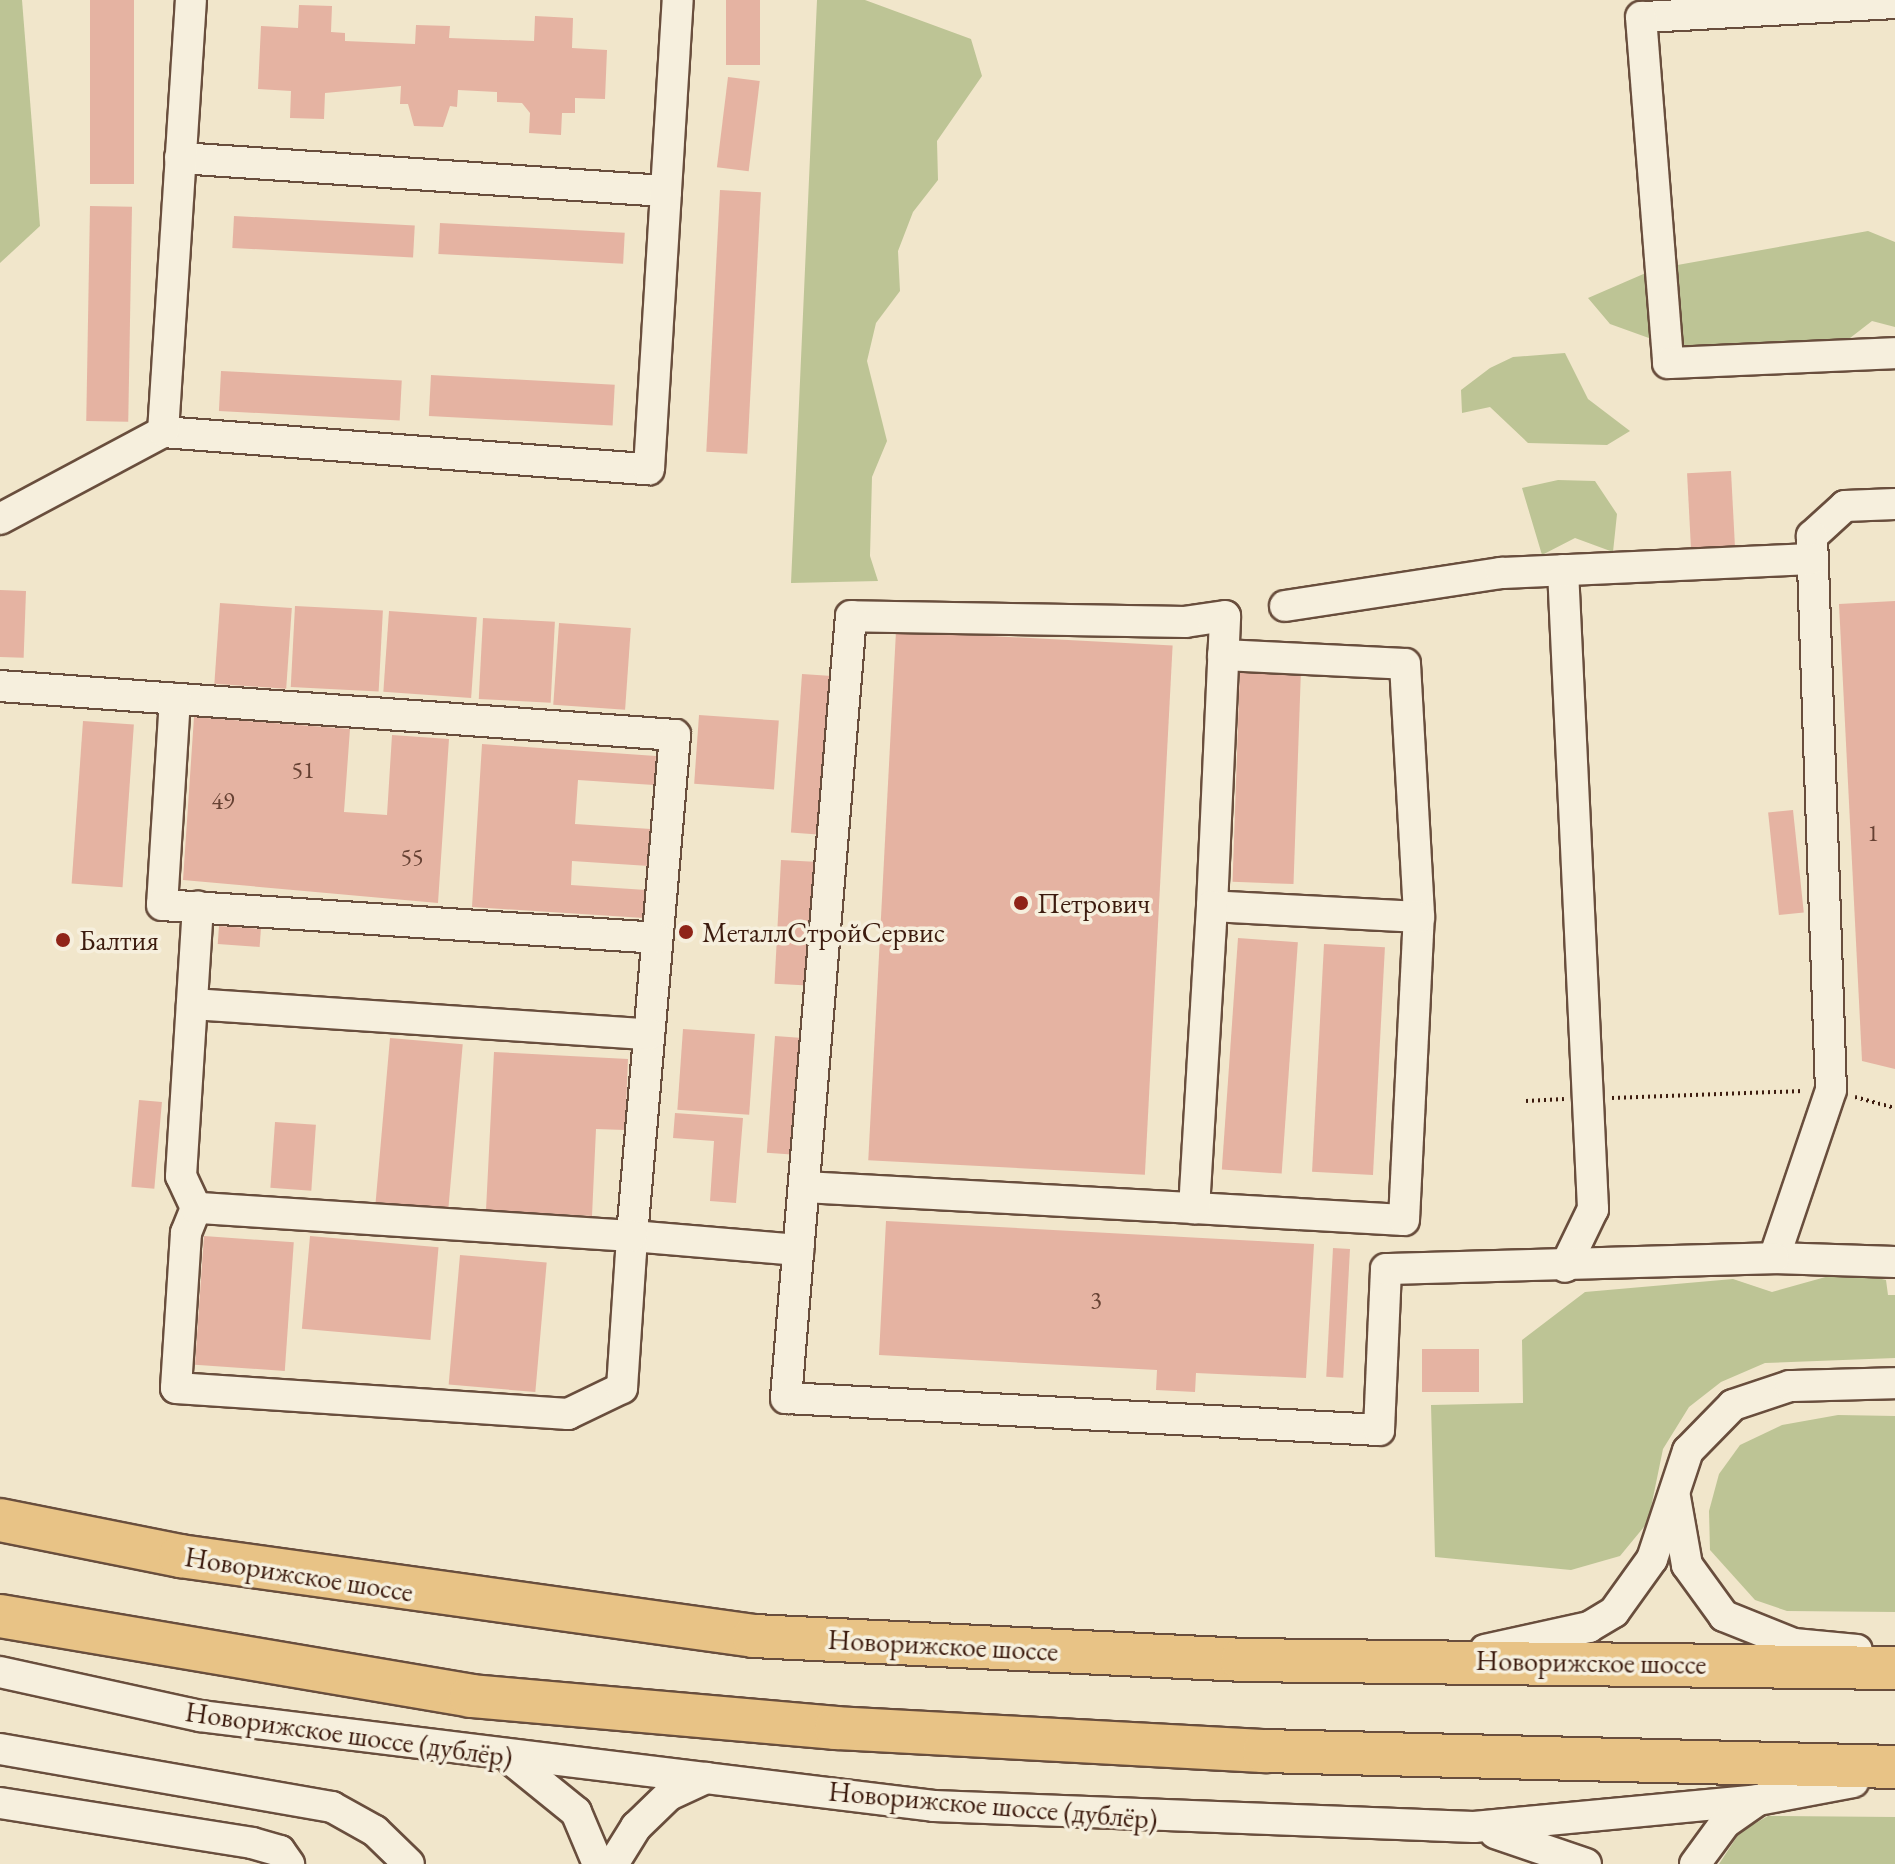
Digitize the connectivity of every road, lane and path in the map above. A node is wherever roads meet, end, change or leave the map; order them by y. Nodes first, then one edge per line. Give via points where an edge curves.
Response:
1 (191, 0) edge
2 (678, 0) edge
3 (1895, 3) edge
4 (180, 158) junction
5 (666, 191) junction
6 (1895, 353) edge
7 (163, 432) junction
8 (1895, 504) edge
9 (0, 519) edge
10 (1813, 559) junction
11 (1563, 570) junction
12 (1285, 606) dead end
13 (1223, 655) junction
14 (0, 686) edge
15 (175, 699) junction
16 (1212, 906) junction
17 (198, 907) junction
18 (1419, 917) junction
19 (657, 938) junction
20 (192, 1004) junction
21 (649, 1034) junction
22 (1831, 1090) junction
23 (1588, 1098) junction
24 (1526, 1101) dead end
25 (1895, 1108) edge
26 (804, 1187) junction
27 (196, 1208) junction
28 (1194, 1208) junction
29 (1396, 1220) junction
30 (632, 1236) junction
31 (798, 1250) junction
32 (1774, 1258) junction
33 (1895, 1262) edge
34 (1565, 1267) junction
35 (1394, 1269) junction
36 (1895, 1383) edge
37 (1674, 1490) junction
38 (0, 1520) edge
39 (0, 1616) edge
40 (1895, 1654) edge
41 (1436, 1660) junction
42 (1895, 1668) edge
43 (0, 1672) edge
44 (0, 1749) edge
45 (508, 1757) junction
46 (1895, 1767) edge
47 (707, 1777) junction
48 (1895, 1778) edge
49 (1758, 1800) junction
50 (0, 1803) edge
51 (1474, 1827) junction
52 (289, 1864) edge
53 (409, 1864) edge
54 (598, 1864) edge
55 (613, 1864) edge
56 (1586, 1864) edge
57 (1695, 1864) edge

1 - 4 street
2 - 5 street
3 - 6 street via 1641,17 1668,363
4 - 5 street
4 - 7 street
5 - 7 street via 649,469
7 - 9 street
8 - 10 street via 1845,506 1812,536
10 - 11 street
10 - 22 street
11 - 12 street
11 - 23 street
13 - 16 street
13 - 18 street via 1405,664
13 - 26 street via 1225,616 1185,622 851,616
14 - 15 street
15 - 17 street via 162,905
15 - 19 street via 675,735
16 - 18 street
16 - 28 street
17 - 19 street
17 - 20 street
18 - 29 street
19 - 21 street
20 - 21 street
20 - 27 street via 181,1176
21 - 30 street
22 - 23 path
22 - 25 path
22 - 32 street
23 - 24 path
23 - 34 street via 1593,1209
26 - 28 street
26 - 31 street
27 - 30 street
27 - 30 street via 186,1233 176,1388 568,1414 622,1388
28 - 29 street
29 - 35 street
30 - 31 street
31 - 35 street via 786,1398 1379,1430
32 - 33 street
32 - 34 street
34 - 35 street
36 - 37 street via 1790,1386 1733,1405 1688,1451
37 - 40 street via 1687,1565 1724,1616 1794,1644
37 - 41 street via 1652,1559 1614,1612 1589,1627
38 - 41 highway, Новорижское шоссе via 227,1564 754,1636 1242,1660
39 - 46 highway via 471,1696 836,1728 1264,1751
41 - 42 highway, Новорижское шоссе
43 - 45 street, Новорижское шоссе (дублёр) via 200,1716
44 - 53 street via 332,1807 375,1831
45 - 47 street, Новорижское шоссе (дублёр)
45 - 54 street via 576,1812
47 - 51 street, Новорижское шоссе (дублёр) via 934,1806
47 - 55 street via 669,1795 636,1827
48 - 49 street, Новорижское шоссе (дублёр)
49 - 51 street, Новорижское шоссе (дублёр)
49 - 57 street via 1725,1823
50 - 52 street via 252,1843 280,1851
51 - 56 street via 1555,1847

